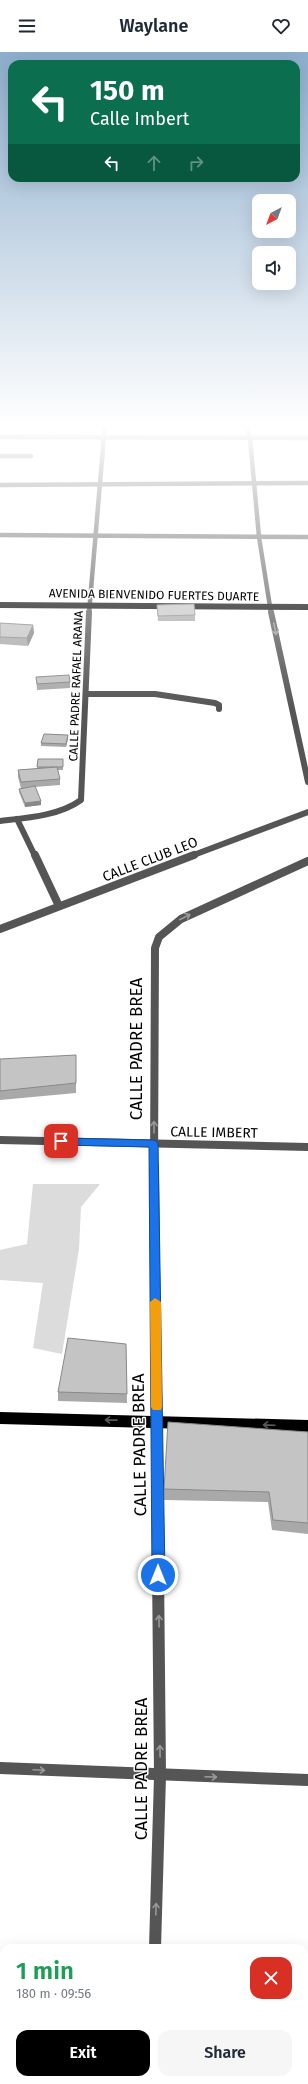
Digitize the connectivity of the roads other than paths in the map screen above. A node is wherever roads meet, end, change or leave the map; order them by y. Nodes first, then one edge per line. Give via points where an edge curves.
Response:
1 (95, 519) edge
2 (257, 519) edge
3 (0, 535) edge
4 (94, 536) junction
5 (259, 537) junction
6 (308, 537) edge
7 (0, 605) edge
8 (89, 605) junction
9 (270, 607) junction
10 (308, 607) edge
11 (86, 694) junction
12 (219, 709) dead end
13 (308, 782) edge
14 (308, 812) edge
15 (17, 819) junction
16 (0, 821) edge
17 (308, 861) edge
18 (59, 906) junction
19 (0, 929) edge
20 (0, 1140) edge
21 (154, 1143) junction
22 (308, 1147) edge
23 (0, 1418) edge
24 (157, 1421) junction
25 (308, 1426) edge
26 (0, 1768) edge
27 (160, 1776) junction
28 (308, 1780) edge
29 (155, 1944) edge

1 - 4 street, CALLE PADRE RAFAEL ARANA
2 - 5 street
3 - 4 street
4 - 5 street
4 - 8 street, CALLE PADRE RAFAEL ARANA
5 - 6 street
5 - 9 street
7 - 8 main road, AVENIDA BIENVENIDO FUERTES DUARTE
8 - 9 main road, AVENIDA BIENVENIDO FUERTES DUARTE
8 - 11 street, CALLE PADRE RAFAEL ARANA
9 - 10 main road, AVENIDA BIENVENIDO FUERTES DUARTE
9 -> 13 street
11 - 12 street via 155,694 215,703 219,705
11 - 15 street, CALLE PADRE RAFAEL ARANA via 81,800 72,808
14 - 18 street, CALLE CLUB LEO
15 - 16 street
15 - 18 street
21 -> 17 street, CALLE PADRE BREA via 156,942 168,928 181,919
18 - 19 street, CALLE CLUB LEO
20 - 21 street, CALLE IMBERT
21 - 22 street, CALLE IMBERT
21 - 24 street, CALLE PADRE BREA
24 -> 23 main road
25 -> 24 main road
27 -> 24 street, CALLE PADRE BREA
26 -> 27 street
27 -> 28 street
29 -> 27 street, CALLE PADRE BREA

